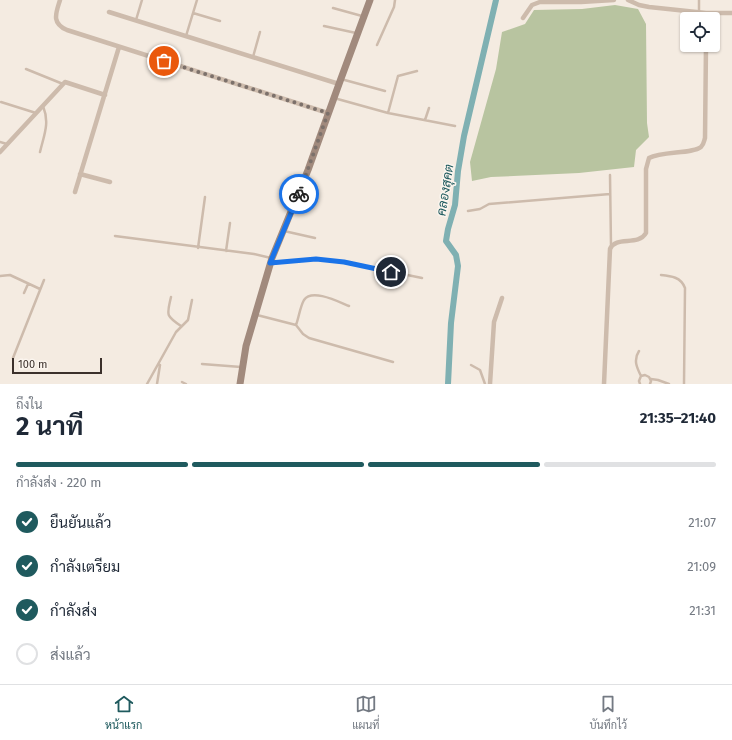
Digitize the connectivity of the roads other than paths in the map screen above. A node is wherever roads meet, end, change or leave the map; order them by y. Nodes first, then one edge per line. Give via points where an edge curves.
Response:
1 (60, 0) edge
2 (142, 0) edge
3 (197, 0) edge
4 (370, 0) edge
5 (395, 0) edge
6 (614, 0) edge
7 (628, 0) edge
8 (699, 0) edge
9 (334, 8) dead end
10 (109, 12) dead end
11 (698, 12) joint
12 (193, 13) junction
13 (720, 13) edge
14 (732, 13) edge
15 (364, 17) junction
16 (523, 18) dead end
17 (136, 21) junction
18 (220, 21) dead end
19 (324, 26) dead end
20 (260, 32) dead end
21 (358, 34) junction
22 (186, 37) junction
23 (377, 44) dead end
24 (119, 47) junction
25 (706, 52) edge
26 (253, 58) junction
27 (26, 69) dead end
28 (417, 71) dead end
29 (340, 81) junction
30 (63, 84) junction
31 (384, 91) dead end
32 (105, 95) junction
33 (334, 98) junction
34 (2, 102) dead end
35 (43, 106) junction
36 (429, 108) dead end
37 (36, 113) junction
38 (328, 113) junction
39 (388, 113) junction
40 (425, 120) junction
41 (455, 126) dead end
42 (0, 142) edge
43 (7, 145) junction
44 (0, 152) edge
45 (40, 152) dead end
46 (80, 174) junction
47 (610, 175) dead end
48 (110, 182) dead end
49 (75, 192) dead end
50 (610, 194) junction
51 (206, 197) dead end
52 (468, 211) dead end
53 (230, 223) dead end
54 (284, 231) junction
55 (115, 236) dead end
56 (315, 238) dead end
57 (611, 246) junction
58 (198, 248) junction
59 (226, 251) junction
60 (271, 261) junction
61 (661, 275) dead end
62 (0, 276) edge
63 (422, 278) dead end
64 (44, 280) dead end
65 (28, 284) junction
66 (40, 289) junction
67 (24, 293) dead end
68 (171, 296) dead end
69 (502, 298) dead end
70 (192, 300) dead end
71 (349, 306) dead end
72 (255, 314) junction
73 (296, 325) junction
74 (181, 326) junction
75 (639, 351) dead end
76 (13, 358) dead end
77 (160, 362) junction
78 (393, 362) dead end
79 (202, 364) dead end
80 (470, 365) dead end
81 (243, 367) junction
82 (641, 376) junction
83 (651, 379) junction
84 (182, 382) dead end
85 (147, 384) edge
86 (157, 384) edge
87 (186, 384) edge
88 (240, 384) edge
89 (485, 384) edge
90 (490, 384) edge
91 (604, 384) edge
92 (640, 384) edge
93 (650, 384) edge
94 (669, 384) edge
95 (684, 384) edge

1 - 24 street via 56,19 61,27
2 - 17 lane
3 - 12 lane
4 - 15 street
5 - 23 lane
6 - 16 street via 540,2 532,5
7 - 11 street via 639,5
8 - 11 lane
9 - 15 lane
10 - 17 street
12 - 18 lane
12 - 22 lane
13 - 14 street
15 - 21 street
17 - 22 street
19 - 21 lane
20 - 26 lane
21 - 29 street
22 - 26 street
24 - 32 street
24 - 38 street
25 - 57 street via 703,144 700,148 656,154 649,158 646,169 646,233 641,239 616,242
26 - 29 street
27 - 30 lane
28 - 39 lane via 398,76
29 - 31 lane
29 - 33 street
30 - 32 street via 68,83
30 - 35 street
32 - 46 street
33 - 38 street
33 - 39 lane
34 - 37 lane
35 - 37 street
35 - 45 lane via 47,123
36 - 40 lane
37 - 43 street
38 - 54 street
39 - 40 lane
40 - 41 lane
42 - 43 lane
43 - 44 street
46 - 48 street
46 - 49 street
47 - 50 lane
50 - 52 lane via 489,204
50 - 57 lane
51 - 58 lane
53 - 59 lane
54 - 56 lane
54 - 60 street
55 - 58 lane
57 - 91 street
58 - 59 lane
59 - 60 lane
60 - 63 lane via 344,262
60 - 72 street
61 - 95 lane via 678,278 685,288
62 - 65 lane via 10,275
64 - 66 lane
65 - 66 lane
65 - 67 lane
66 - 76 lane
68 - 74 lane via 168,315
69 - 90 street via 494,322
70 - 74 lane via 190,317
71 - 73 lane via 313,294 304,301
72 - 73 lane
72 - 81 street
73 - 78 lane via 308,338
74 - 77 lane
75 - 82 lane via 636,366
77 - 85 lane
77 - 86 lane
79 - 81 lane
80 - 89 lane via 480,370
81 - 88 street
82 - 83 lane via 645,375
82 - 92 lane
83 - 93 lane
83 - 94 lane
84 - 87 lane

